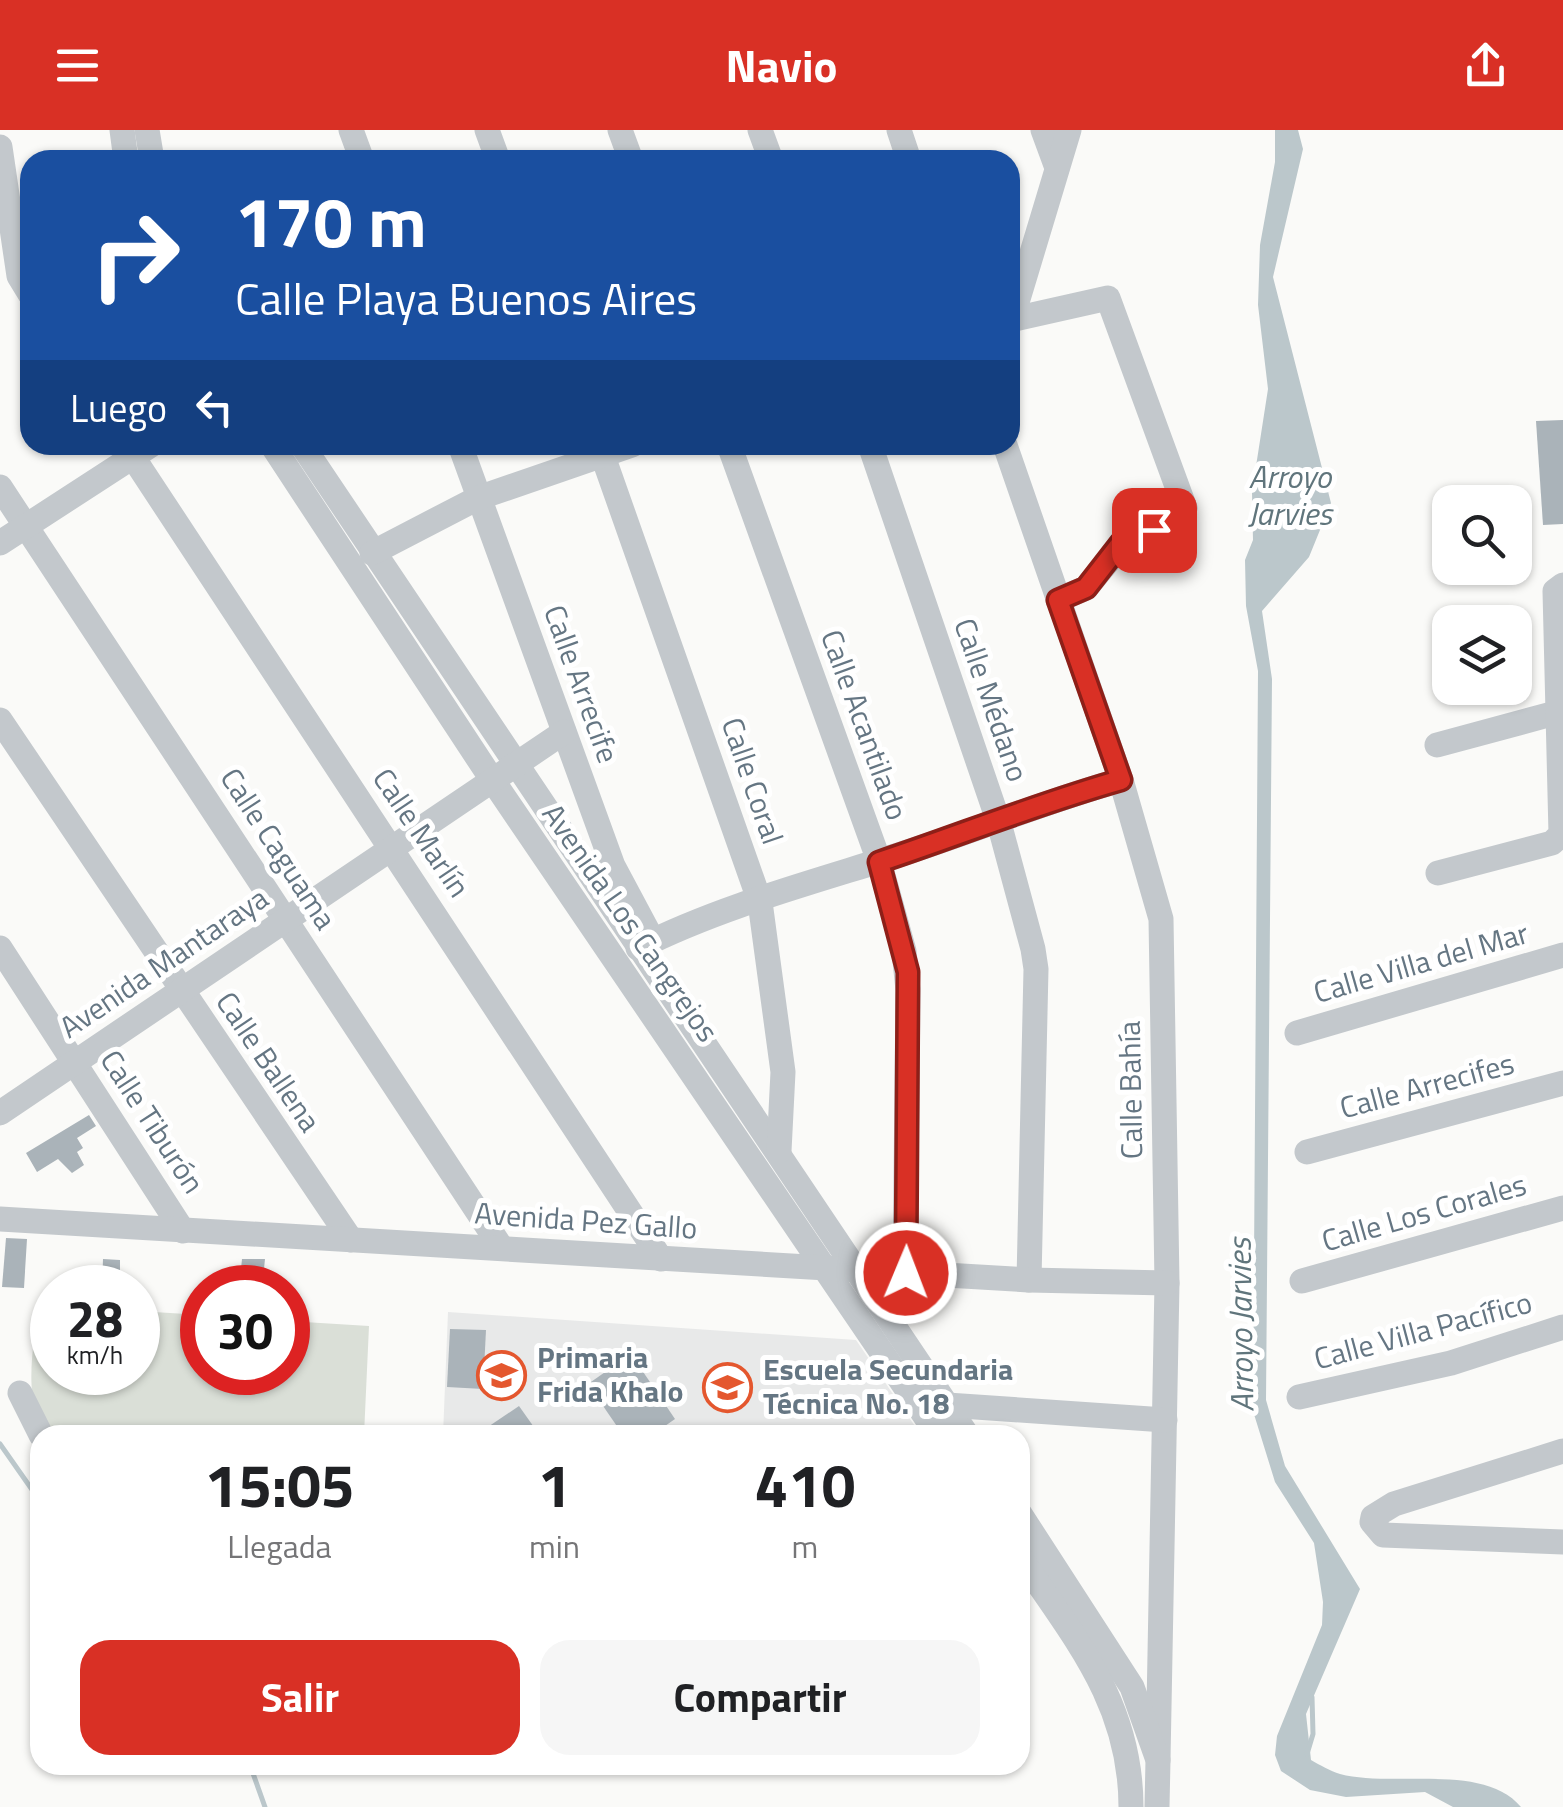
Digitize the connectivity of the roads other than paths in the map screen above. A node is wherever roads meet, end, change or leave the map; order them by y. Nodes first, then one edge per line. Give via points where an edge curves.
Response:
1 (1043, 130) edge
2 (1069, 130) edge
3 (0, 147) edge
4 (1057, 168) junction
5 (0, 250) edge
6 (20, 262) edge
7 (20, 279) edge
8 (1020, 290) edge
9 (1020, 318) edge
10 (127, 455) edge
11 (140, 455) edge
12 (279, 455) edge
13 (309, 455) edge
14 (463, 455) edge
15 (588, 455) edge
16 (603, 455) edge
17 (733, 455) edge
18 (873, 455) edge
19 (1008, 455) edge
20 (0, 487) edge
21 (478, 498) junction
22 (26, 526) junction
23 (0, 544) edge
24 (372, 552) junction
25 (1563, 585) edge
26 (1058, 600) junction
27 (1559, 712) junction
28 (0, 720) edge
29 (564, 732) junction
30 (1437, 745) dead end
31 (502, 771) junction
32 (1121, 780) junction
33 (999, 822) junction
34 (392, 846) junction
35 (879, 862) junction
36 (1438, 873) dead end
37 (760, 902) junction
38 (285, 920) junction
39 (646, 944) junction
40 (0, 948) edge
41 (1563, 956) edge
42 (182, 992) junction
43 (1297, 1034) dead end
44 (76, 1063) junction
45 (1563, 1082) edge
46 (0, 1114) edge
47 (780, 1150) junction
48 (1307, 1152) dead end
49 (1563, 1208) edge
50 (0, 1218) edge
51 (184, 1230) junction
52 (350, 1240) junction
53 (501, 1246) junction
54 (661, 1259) junction
55 (825, 1268) junction
56 (855, 1270) junction
57 (906, 1273) junction
58 (1029, 1280) junction
59 (1302, 1281) dead end
60 (1168, 1283) junction
61 (1563, 1327) edge
62 (20, 1393) dead end
63 (1299, 1397) dead end
64 (946, 1405) junction
65 (1166, 1420) junction
66 (37, 1425) edge
67 (931, 1425) edge
68 (959, 1425) edge
69 (1563, 1452) edge
70 (1030, 1529) edge
71 (1563, 1542) edge
72 (1030, 1586) edge
73 (1158, 1760) junction
74 (1131, 1807) edge
75 (1156, 1807) edge

1 - 4 street
2 - 4 street
3 - 6 street
4 - 8 street
5 - 7 street
9 - 26 street via 1108,298 1185,516 1127,538 1086,588
10 - 22 street
11 - 34 street, Calle Marlín
12 - 31 street, Avenida Los Cangrejos
13 - 24 street, Avenida Los Cangrejos
14 - 21 street, Calle Arrecife
15 - 21 street
16 - 37 street, Calle Coral
17 - 35 street, Calle Acantilado
18 - 33 street, Calle Médano
19 - 26 street, Calle Bahía
20 - 22 street, Calle Caguama
21 - 24 street
21 - 29 street, Calle Arrecife
22 - 23 street
22 - 38 street, Calle Caguama
24 - 31 street, Avenida Los Cangrejos
25 - 27 street via 1555,591
26 - 32 street, Calle Bahía
27 - 30 street
27 - 36 street via 1558,838
28 - 42 street, Calle Ballena
29 - 31 street, Avenida Mantaraya
29 - 39 street, Calle Arrecife
31 - 34 street, Avenida Mantaraya
31 - 39 street, Avenida Los Cangrejos
31 - 55 street, Avenida Los Cangrejos
32 - 33 street
32 - 60 street, Calle Bahía via 1161,919
33 - 35 street
33 - 58 street, Calle Médano via 1036,970
34 - 38 street, Avenida Mantaraya
34 - 54 street, Calle Marlín
35 - 37 street
35 - 57 street, Calle Acantilado via 908,972
37 - 39 street
37 - 47 street, Calle Coral via 783,1072
38 - 42 street, Avenida Mantaraya
38 - 53 street, Calle Caguama
39 - 47 street, Avenida Los Cangrejos
40 - 44 street, Calle Tiburón
41 - 43 street, Calle Villa del Mar
42 - 44 street, Avenida Mantaraya
42 - 52 street, Calle Ballena
44 - 46 street, Avenida Mantaraya
44 - 51 street, Calle Tiburón
45 - 48 street, Calle Arrecifes
47 - 56 street, Avenida Los Cangrejos
49 - 59 street, Calle Los Corales
50 - 51 street, Avenida Pez Gallo
51 - 52 street, Avenida Pez Gallo
52 - 53 street, Avenida Pez Gallo
53 - 54 street, Avenida Pez Gallo
54 - 55 street, Avenida Pez Gallo
55 - 56 street, Avenida Pez Gallo
55 - 67 street, Avenida Los Cangrejos
56 - 57 street, Avenida Pez Gallo
56 - 64 street, Avenida Los Cangrejos
57 - 58 street, Avenida Pez Gallo
58 - 60 street, Avenida Pez Gallo
60 - 65 street, Calle Bahía
61 - 63 street, Calle Villa Pacífico via 1451,1363
62 - 66 street
64 - 65 street
64 - 68 street, Avenida Los Cangrejos
65 - 73 street, Calle Bahía
69 - 71 street via 1394,1504 1373,1517 1383,1535 1416,1540
70 - 73 street via 1113,1652
72 - 74 street via 1110,1694 1123,1731
73 - 75 street

